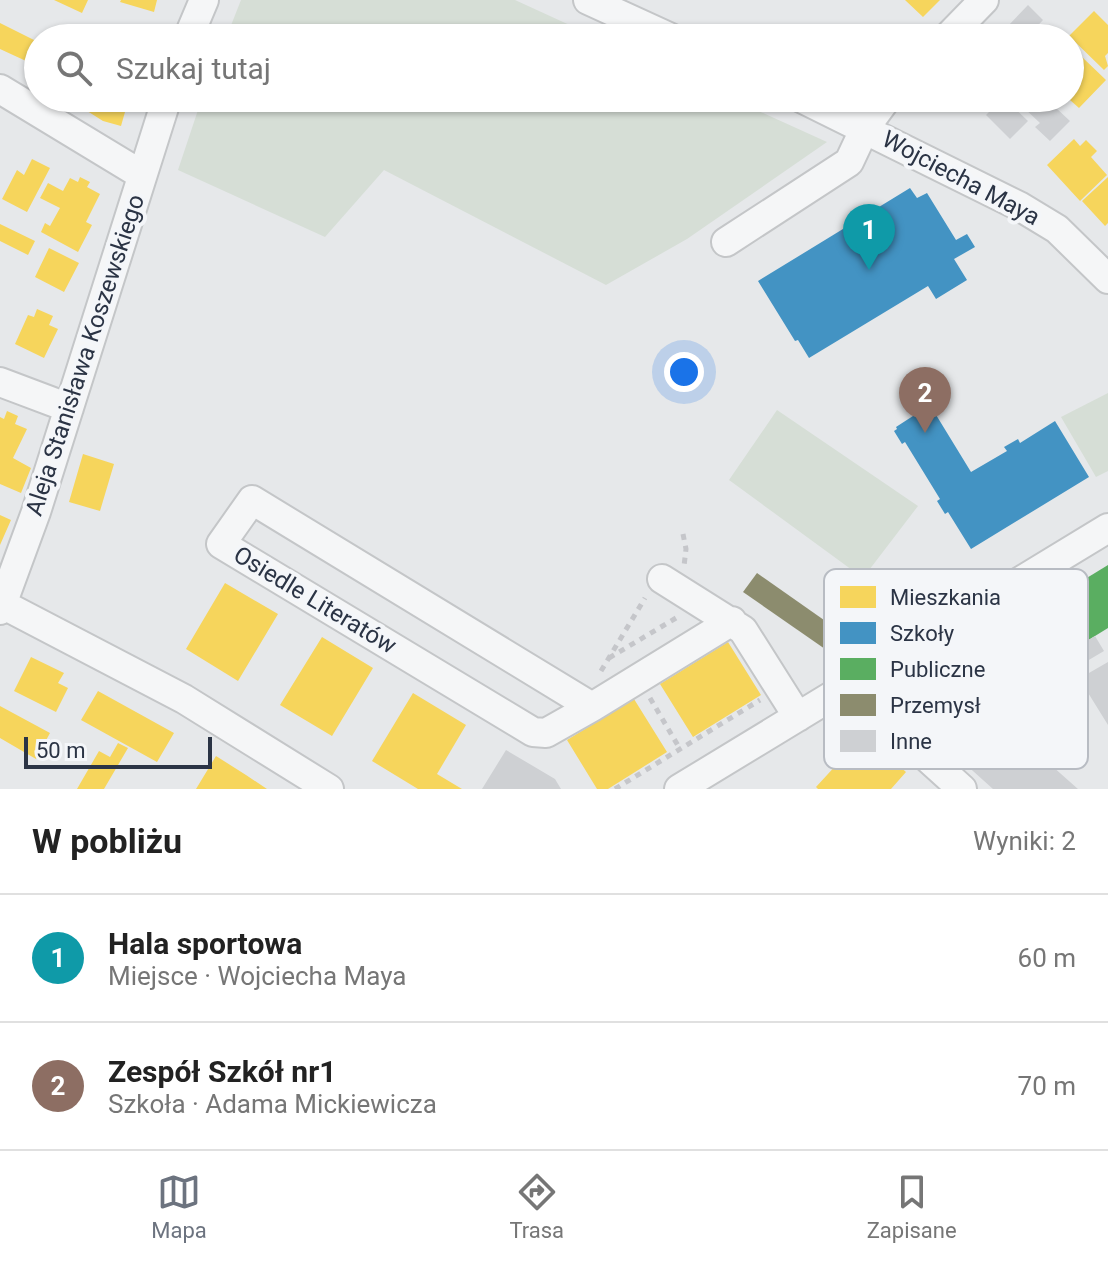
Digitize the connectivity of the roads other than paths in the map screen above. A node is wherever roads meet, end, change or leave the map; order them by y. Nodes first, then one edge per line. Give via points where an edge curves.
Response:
1 (204, 0) edge
2 (588, 0) edge
3 (984, 0) edge
4 (194, 24) edge
5 (640, 24) edge
6 (961, 24) edge
7 (0, 89) edge
8 (24, 104) edge
9 (38, 112) edge
10 (162, 112) edge
11 (831, 112) edge
12 (877, 112) edge
13 (865, 128) junction
14 (142, 175) junction
15 (726, 242) dead end
16 (1108, 279) edge
17 (0, 382) edge
18 (69, 408) junction
19 (1108, 528) edge
20 (1041, 569) edge
21 (662, 579) road end
22 (1, 606) edge
23 (732, 621) junction
24 (824, 701) edge
25 (592, 707) junction
26 (798, 717) junction
27 (932, 769) edge
28 (948, 785) edge
29 (329, 789) edge
30 (679, 789) edge

1 - 4 street
2 - 5 street
3 - 6 street
7 - 8 street
9 - 14 street
10 - 14 street, Aleja Stanisława Koszewskiego
11 - 13 street, Wojciecha Maya
12 - 13 street
13 - 15 street via 849,162
13 - 16 street, Wojciecha Maya via 1057,229
14 - 18 street, Aleja Stanisława Koszewskiego
17 - 18 street
18 - 22 street, Aleja Stanisława Koszewskiego
19 - 20 street
21 - 23 street
22 - 29 street via 184,699
23 - 25 street, Osiedle Literatów
23 - 26 street
24 - 26 street
25 - 25 street, Osiedle Literatów via 546,733 533,732 221,544 252,500
26 - 30 street
27 - 28 street

